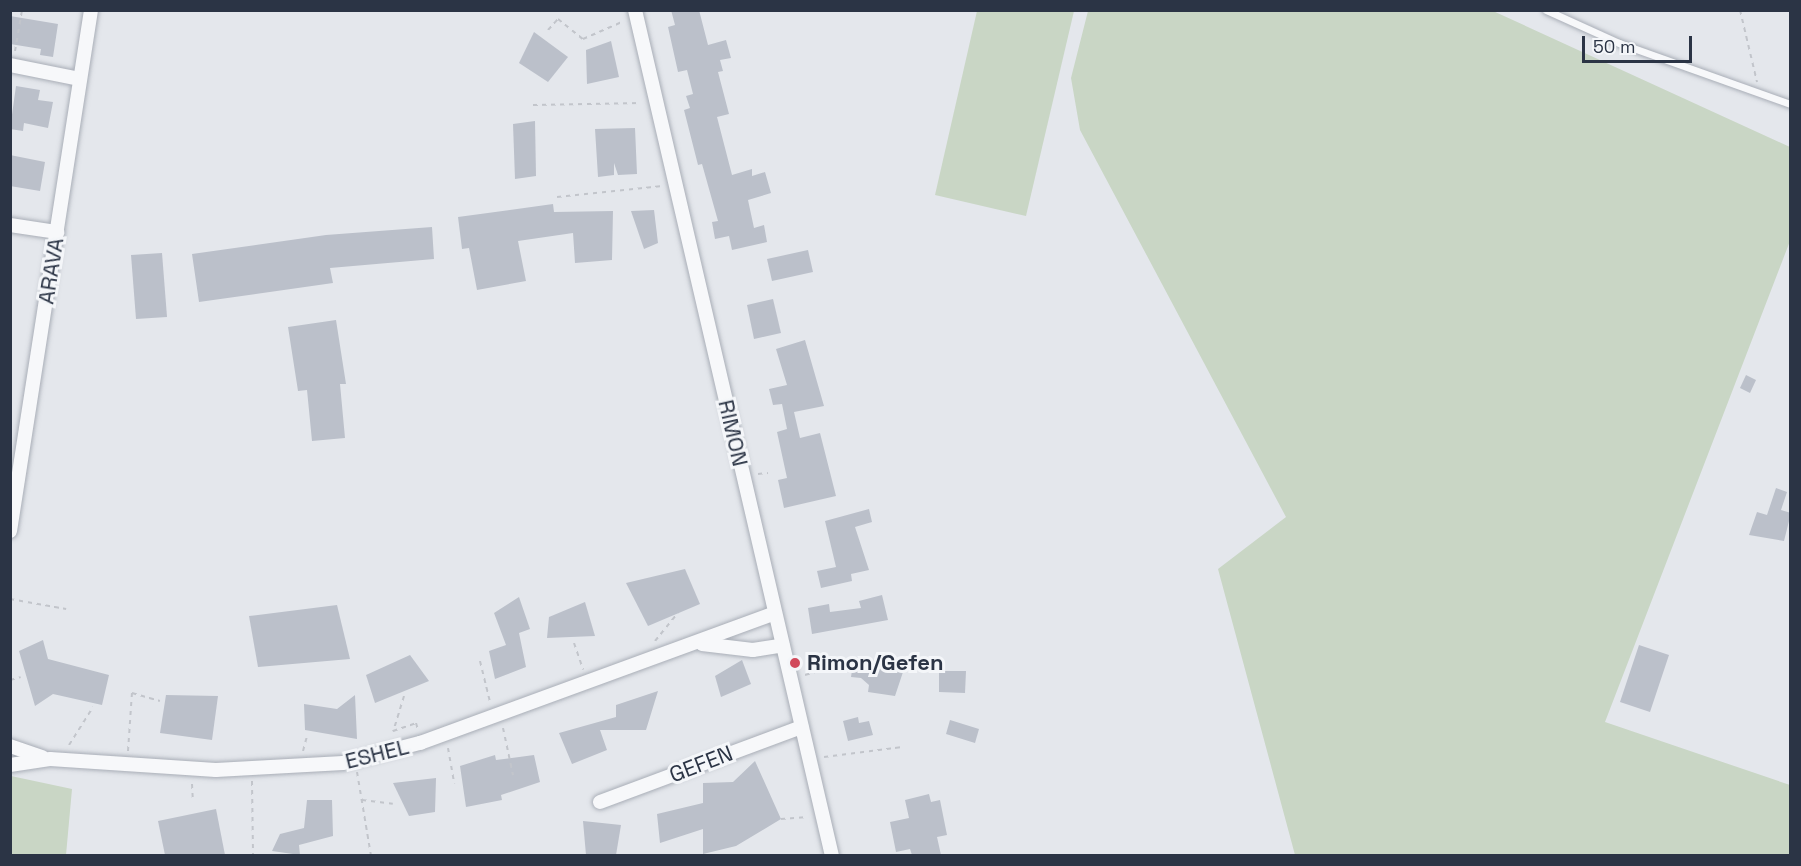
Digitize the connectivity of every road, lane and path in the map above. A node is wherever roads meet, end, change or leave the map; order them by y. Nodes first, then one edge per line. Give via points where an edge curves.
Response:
1 (22, 10) edge
2 (91, 10) edge
3 (1546, 10) edge
4 (1740, 10) edge
5 (635, 13) edge
6 (548, 30) dead end
7 (11, 65) edge
8 (80, 79) junction
9 (1760, 93) junction
10 (656, 102) junction
11 (1791, 104) edge
12 (533, 105) dead end
13 (675, 185) junction
14 (557, 197) dead end
15 (10, 225) edge
16 (57, 232) junction
17 (10, 531) edge
18 (10, 599) edge
19 (66, 609) dead end
20 (678, 613) dead end
21 (775, 613) junction
22 (574, 644) dead end
23 (783, 645) junction
24 (649, 647) dead end
25 (688, 647) junction
26 (480, 661) dead end
27 (852, 661) dead end
28 (21, 677) dead end
29 (790, 679) junction
30 (10, 680) edge
31 (587, 683) junction
32 (404, 696) dead end
33 (160, 701) dead end
34 (93, 707) dead end
35 (497, 716) junction
36 (802, 727) junction
37 (446, 734) junction
38 (420, 742) junction
39 (10, 746) edge
40 (902, 747) dead end
41 (55, 759) junction
42 (809, 759) junction
43 (354, 761) junction
44 (10, 765) edge
45 (128, 765) junction
46 (190, 769) junction
47 (251, 769) junction
48 (513, 775) dead end
49 (454, 783) dead end
50 (362, 800) junction
51 (193, 801) dead end
52 (600, 802) dead end
53 (393, 804) dead end
54 (823, 816) junction
55 (781, 819) dead end
56 (253, 855) edge
57 (371, 855) edge
58 (832, 855) edge

1 - 7 path
2 - 8 street, ARAVA
3 - 9 lane via 1619,43
4 - 9 path
5 - 6 path via 583,39 558,19
5 - 10 street, RIMON
7 - 8 street
8 - 16 street, ARAVA
9 - 11 lane
10 - 12 path
10 - 13 street, RIMON
13 - 14 path
13 - 21 street, RIMON
15 - 16 street
16 - 17 street, ARAVA
18 - 19 path
20 - 24 path
21 - 23 street, RIMON
21 - 25 street, ESHEL
22 - 31 path
23 - 25 street, ESHEL via 753,650 705,644
23 - 29 street, RIMON
25 - 31 street, ESHEL
26 - 35 path
27 - 29 path
28 - 30 path
29 - 36 street, RIMON
31 - 35 street, ESHEL
32 - 38 path via 393,731 416,723
33 - 45 path via 132,693
34 - 41 path
35 - 37 street, ESHEL
35 - 48 path
36 - 42 street, RIMON
36 - 52 street, GEFEN
37 - 38 street, ESHEL
37 - 49 path
38 - 43 street, ESHEL
39 - 41 street, ESHEL
40 - 42 path
41 - 44 street, ESHEL
41 - 45 street, ESHEL
42 - 54 street, RIMON
43 - 47 street, ESHEL
43 - 50 path
45 - 46 street, ESHEL
46 - 47 street, ESHEL
46 - 51 path
47 - 56 path
50 - 53 path
50 - 57 path
54 - 55 path
54 - 58 street, RIMON

